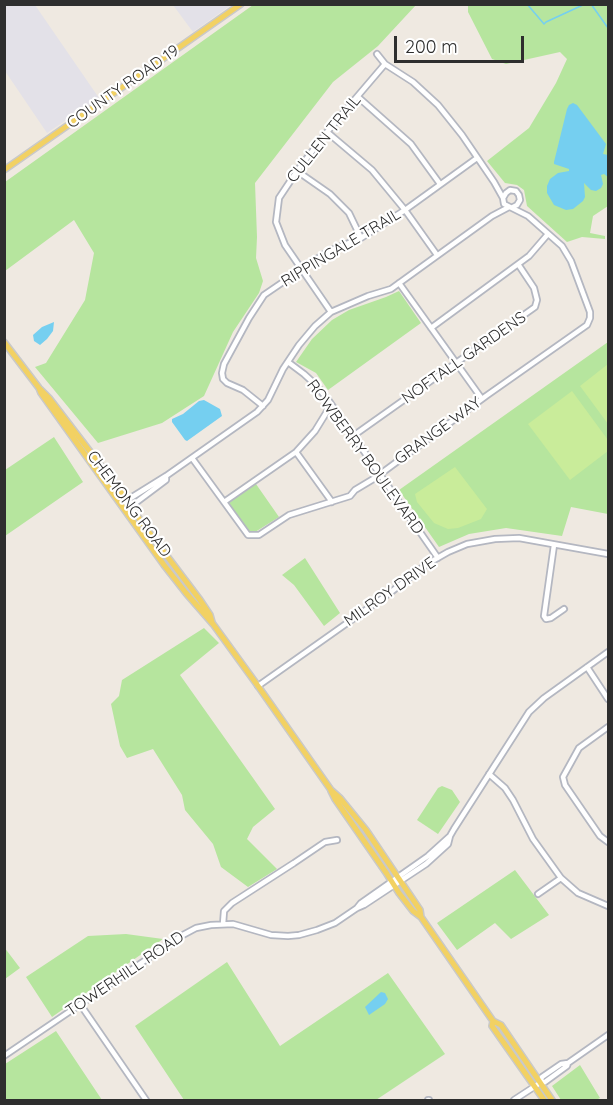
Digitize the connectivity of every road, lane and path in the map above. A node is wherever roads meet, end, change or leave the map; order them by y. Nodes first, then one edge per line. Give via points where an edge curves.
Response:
1 (242, 4) edge
2 (377, 54) dead end
3 (385, 64) junction
4 (358, 97) junction
5 (327, 132) junction
6 (477, 158) junction
7 (4, 170) edge
8 (297, 171) junction
9 (494, 182) junction
10 (440, 184) junction
11 (510, 190) junction
12 (503, 200) junction
13 (520, 200) junction
14 (511, 207) junction
15 (405, 210) junction
16 (526, 215) junction
17 (492, 216) junction
18 (548, 234) junction
19 (361, 238) junction
20 (437, 255) junction
21 (518, 264) junction
22 (301, 269) junction
23 (399, 283) junction
24 (332, 312) junction
25 (431, 328) junction
26 (4, 342) edge
27 (288, 362) junction
28 (456, 364) junction
29 (39, 388) junction
30 (482, 399) junction
31 (331, 405) junction
32 (263, 406) junction
33 (353, 436) junction
34 (296, 452) junction
35 (192, 458) junction
36 (379, 474) junction
37 (166, 476) junction
38 (127, 500) junction
39 (224, 502) junction
40 (332, 502) junction
41 (121, 504) junction
42 (131, 506) junction
43 (126, 510) junction
44 (554, 544) junction
45 (609, 554) edge
46 (438, 558) junction
47 (564, 609) dead end
48 (213, 624) junction
49 (609, 652) edge
50 (586, 667) junction
51 (258, 686) junction
52 (609, 699) edge
53 (609, 727) edge
54 (489, 774) junction
55 (331, 789) junction
56 (337, 840) dead end
57 (609, 842) edge
58 (561, 878) junction
59 (399, 879) junction
60 (393, 883) junction
61 (538, 894) dead end
62 (609, 906) edge
63 (421, 917) junction
64 (223, 924) junction
65 (80, 1004) junction
66 (609, 1035) edge
67 (4, 1056) edge
68 (537, 1084) junction
69 (146, 1101) edge
70 (513, 1101) edge
71 (544, 1101) edge
72 (552, 1101) edge

1 - 7 main road, COUNTY ROAD 19
2 - 3 street
3 - 4 street, CULLEN TRAIL
3 - 6 street via 438,105
4 - 5 street, CULLEN TRAIL
4 - 10 street via 411,144
5 - 8 street, CULLEN TRAIL
5 - 15 street via 372,170
6 - 9 street
6 - 10 street, RIPPINGALE TRAIL
8 - 19 street via 349,213
8 - 22 street, CULLEN TRAIL via 279,198 276,222
9 - 11 street
9 - 12 street
10 - 15 street, RIPPINGALE TRAIL
11 - 12 street
11 - 13 street via 516,191
12 - 14 street
12 - 17 street
13 - 14 street
13 - 16 street, GRANGE WAY
14 - 16 street, GRANGE WAY
14 - 17 street
15 - 19 street, RIPPINGALE TRAIL
15 - 20 street
16 - 18 street, GRANGE WAY
17 - 20 street
18 - 21 street
18 - 30 street, GRANGE WAY via 571,261 590,321
19 - 22 street, RIPPINGALE TRAIL via 327,252
20 - 23 street
21 - 25 street
21 - 28 street, NOFTALL GARDENS via 534,288 535,307
22 - 24 street, CULLEN TRAIL
22 - 32 street, RIPPINGALE TRAIL via 264,295 224,364 223,379
23 - 24 street
23 - 25 street
24 - 27 street via 298,345
25 - 28 street
26 - 29 main road, CHEMONG ROAD
27 - 31 street, ROWBERRY BOULEVARD via 316,385
27 - 32 street
28 - 30 street
28 - 33 street, NOFTALL GARDENS
29 - 38 main road, CHEMONG ROAD
29 - 41 main road, CHEMONG ROAD
30 - 36 street, GRANGE WAY
31 - 33 street, ROWBERRY BOULEVARD
31 - 34 street
32 - 35 street
33 - 36 street, ROWBERRY BOULEVARD
34 - 39 street
34 - 40 street
35 - 37 street
35 - 39 street, GRANGE WAY
36 - 40 street, GRANGE WAY via 350,496
36 - 46 street, ROWBERRY BOULEVARD
37 - 38 street
37 - 42 street via 166,480
38 - 41 street
38 - 42 main road, CHEMONG ROAD
39 - 40 street, GRANGE WAY via 248,535 253,536 289,515
41 - 43 main road, CHEMONG ROAD
42 - 43 street
42 - 48 main road, CHEMONG ROAD via 200,600
43 - 48 main road, CHEMONG ROAD
44 - 45 street, MILROY DRIVE
44 - 46 street, MILROY DRIVE via 519,538 495,539 467,544
44 - 47 street via 544,616 551,618
46 - 51 street, MILROY DRIVE
48 - 51 main road, CHEMONG ROAD
49 - 50 street, TOWERHILL ROAD
50 - 52 street
50 - 54 street, TOWERHILL ROAD via 529,712
51 - 55 main road, CHEMONG ROAD
53 - 57 street via 579,748 563,777 600,836
54 - 58 street via 505,788 533,839
54 - 59 street, TOWERHILL ROAD via 450,836
55 - 59 main road, CHEMONG ROAD
55 - 60 main road, CHEMONG ROAD
56 - 64 street via 325,842 232,903 224,911
58 - 61 street
58 - 62 street via 578,892
59 - 60 street, TOWERHILL ROAD
59 - 63 main road, CHEMONG ROAD
60 - 63 main road, CHEMONG ROAD
60 - 64 street, TOWERHILL ROAD via 326,927 299,935 271,935
63 - 68 main road, CHEMONG ROAD via 493,1021 501,1025
64 - 65 street, TOWERHILL ROAD via 196,928 180,936
65 - 67 street, TOWERHILL ROAD
65 - 69 street
66 - 68 street via 561,1064
68 - 70 street
68 - 71 main road, CHEMONG ROAD
68 - 72 main road, CHEMONG ROAD

